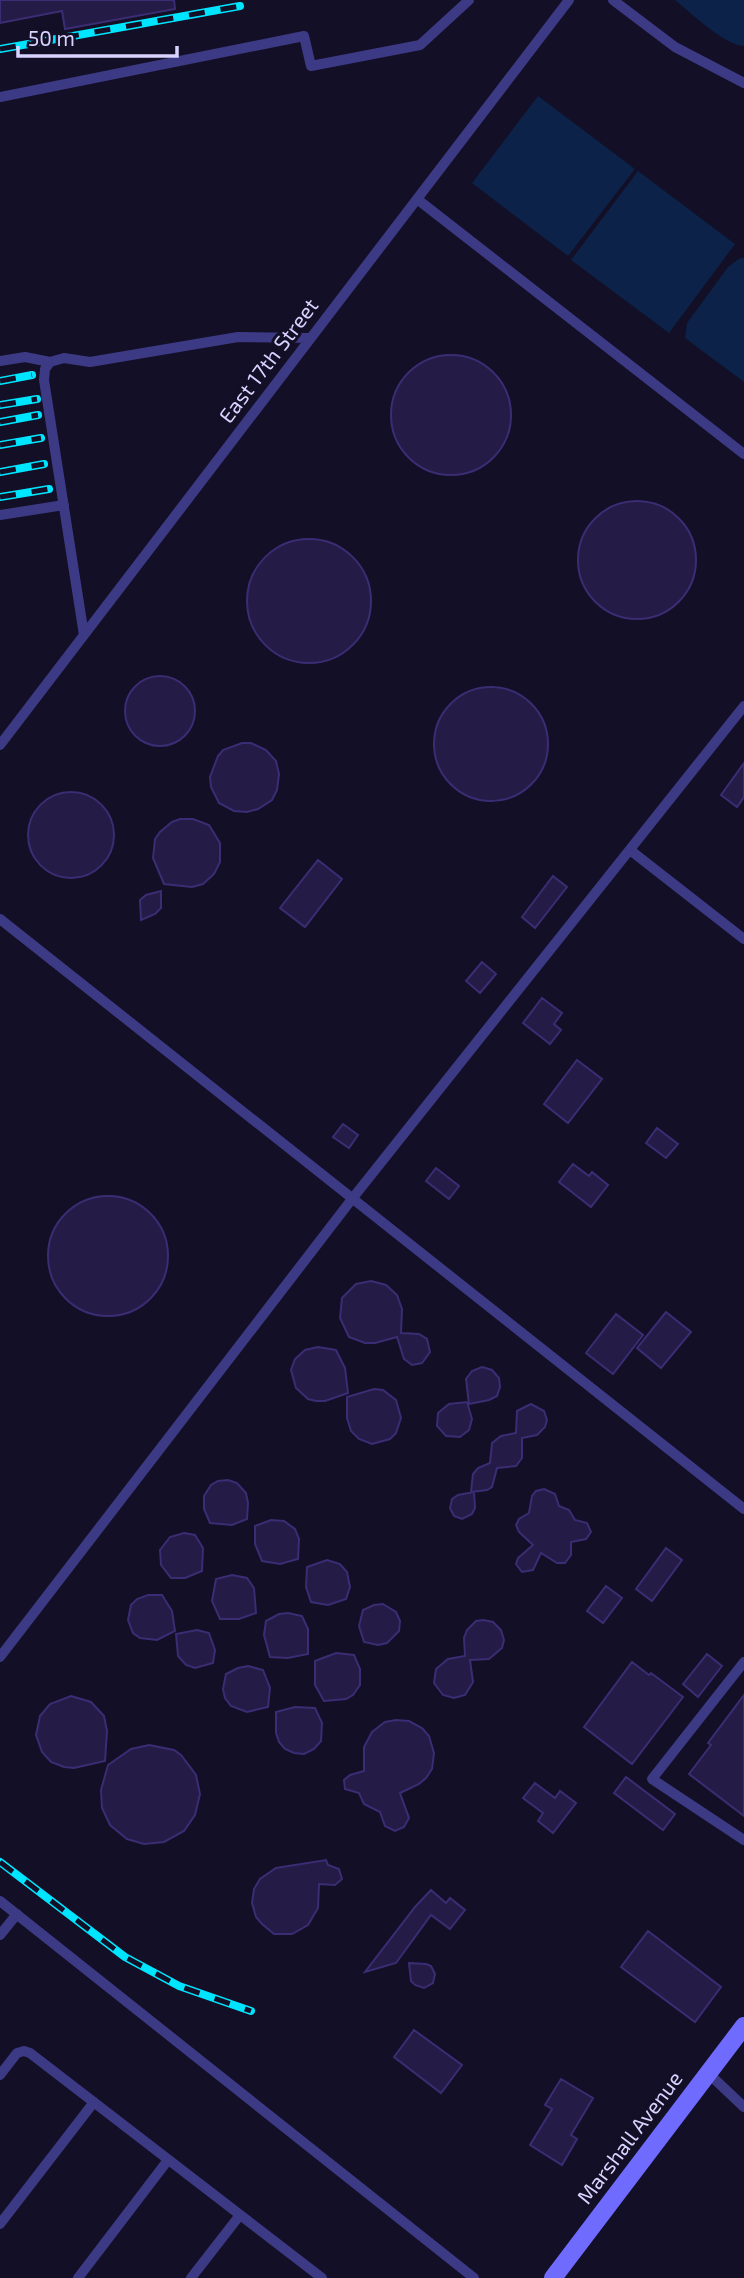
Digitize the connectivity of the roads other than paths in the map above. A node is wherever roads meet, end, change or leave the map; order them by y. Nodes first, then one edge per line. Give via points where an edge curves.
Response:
1 (469, 0) edge
2 (569, 0) edge
3 (613, 0) edge
4 (744, 83) edge
5 (0, 97) edge
6 (417, 199) junction
7 (311, 338) junction
8 (0, 361) edge
9 (50, 362) junction
10 (744, 454) edge
11 (64, 505) junction
12 (0, 515) edge
13 (84, 635) junction
14 (744, 706) edge
15 (0, 745) edge
16 (630, 850) junction
17 (0, 919) edge
18 (744, 939) edge
19 (352, 1199) junction
20 (744, 1509) edge
21 (0, 1657) edge
22 (744, 1662) edge
23 (744, 1840) edge
24 (0, 1901) edge
25 (17, 1914) junction
26 (0, 1935) edge
27 (744, 2026) edge
28 (708, 2073) junction
29 (0, 2074) edge
30 (94, 2102) junction
31 (744, 2107) edge
32 (168, 2160) junction
33 (240, 2215) junction
34 (0, 2224) edge
35 (315, 2276) edge
36 (78, 2278) edge
37 (191, 2278) edge
38 (474, 2278) edge
39 (553, 2278) edge

1 - 5 lane via 420,45 311,66 304,36
2 - 6 lane, East 17th Street
3 - 4 lane via 675,47
6 - 7 lane, East 17th Street
6 - 10 lane
7 - 9 lane via 238,337 90,362 65,358
7 - 13 lane, East 17th Street
8 - 9 lane via 25,357
9 - 11 lane via 44,380
11 - 12 lane
11 - 13 lane
13 - 15 lane, East 17th Street
14 - 16 lane
16 - 18 lane
16 - 19 lane
17 - 19 lane
19 - 20 lane
19 - 21 lane
22 - 23 lane via 652,1779
24 - 25 lane
25 - 26 lane
25 - 38 lane
27 - 28 street, Marshall Avenue
28 - 31 lane
28 - 39 street, Marshall Avenue
29 - 30 lane via 24,2051
30 - 32 lane
30 - 34 lane
32 - 33 lane
32 - 36 lane
33 - 35 lane
33 - 37 lane

